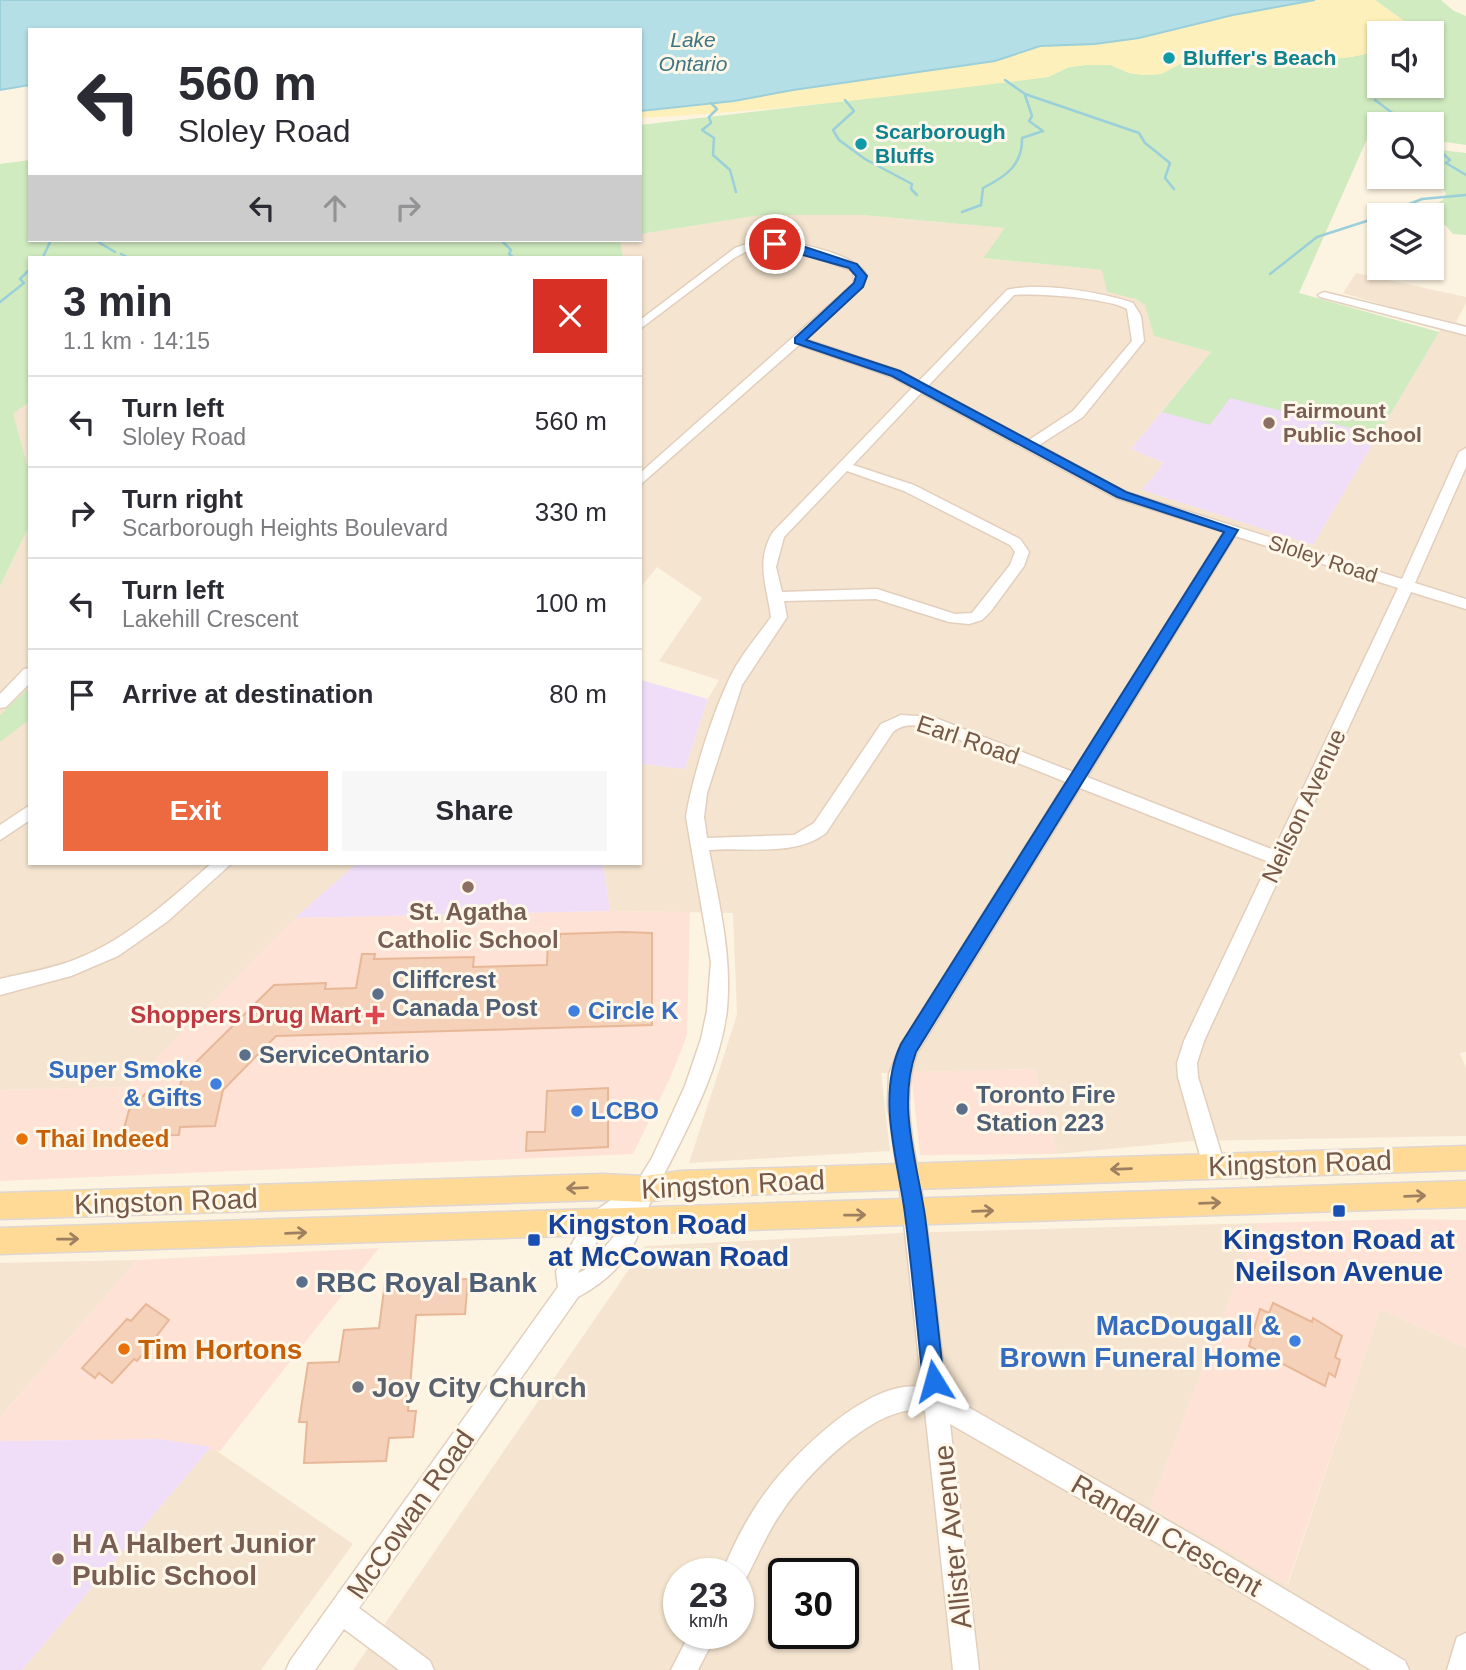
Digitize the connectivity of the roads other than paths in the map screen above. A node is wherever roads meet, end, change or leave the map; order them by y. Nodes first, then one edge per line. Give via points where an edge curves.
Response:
1 (1324, 295) dead end
2 (642, 324) edge
3 (1466, 331) edge
4 (799, 341) junction
5 (920, 387) junction
6 (1030, 445) junction
7 (1466, 452) edge
8 (844, 466) junction
9 (642, 479) edge
10 (1232, 530) junction
11 (1407, 585) junction
12 (776, 597) junction
13 (1466, 604) edge
14 (28, 675) edge
15 (0, 703) edge
16 (1077, 780) junction
17 (28, 813) edge
18 (0, 834) edge
19 (699, 845) junction
20 (1279, 859) junction
21 (221, 865) edge
22 (0, 986) edge
23 (1466, 1158) edge
24 (1214, 1166) junction
25 (908, 1177) junction
26 (645, 1189) junction
27 (1466, 1194) edge
28 (0, 1206) edge
29 (914, 1213) junction
30 (633, 1220) junction
31 (596, 1223) junction
32 (0, 1241) edge
33 (570, 1289) junction
34 (937, 1403) junction
35 (744, 1558) edge
36 (341, 1611) junction
37 (1466, 1646) edge
38 (695, 1649) edge
39 (299, 1670) edge
40 (421, 1670) edge
41 (684, 1670) edge
42 (967, 1670) edge
43 (1396, 1670) edge
44 (1460, 1670) edge

1 - 3 street
2 - 4 street via 745,247 758,243 792,246 859,271 859,284
4 - 5 street, Sloley Road via 872,364
4 - 9 street
5 - 6 street, Sloley Road
5 - 6 street via 1015,290 1130,305 1138,341 1078,414
5 - 8 street
6 - 10 street, Sloley Road via 1121,495
7 - 11 street, Neilson Avenue
8 - 12 street via 778,535 769,552 768,569
8 - 12 street via 909,488 1015,542 1022,552 1017,566 977,617 954,619 877,594
10 - 11 street, Sloley Road
10 - 16 street, Allister Avenue
11 - 13 street, Sloley Road
11 - 20 street, Neilson Avenue
12 - 19 street via 779,617 734,685 703,770 696,807
14 - 15 street
16 - 19 street, Earl Road via 927,721 897,720 812,835 799,842
16 - 20 street, Earl Road
16 - 25 street, Allister Avenue via 908,1050 899,1074 898,1105
17 - 18 street
19 - 26 street via 718,940 717,1011 695,1086
20 - 24 street, Neilson Avenue via 1187,1063
21 - 22 street via 122,945 77,966
23 - 24 main road, Kingston Road
24 -> 25 main road, Kingston Road
25 - 26 main road, Kingston Road
25 - 29 street, Allister Avenue
26 -> 28 main road, Kingston Road
26 - 30 street, McCowan Road
26 - 31 street, McCowan Road
29 -> 27 main road, Kingston Road
30 -> 29 main road, Kingston Road
29 - 34 street, Allister Avenue
30 - 31 main road, Kingston Road
30 - 33 street, McCowan Road via 624,1241 593,1277
32 -> 31 main road, Kingston Road
31 - 33 street, McCowan Road via 567,1271
33 - 36 street, McCowan Road
34 - 35 street via 907,1397 854,1422 777,1497
34 - 42 street, Allister Avenue
34 - 43 street, Randall Crescent
36 - 39 street, McCowan Road
36 - 40 street
37 - 44 street
38 - 41 street

